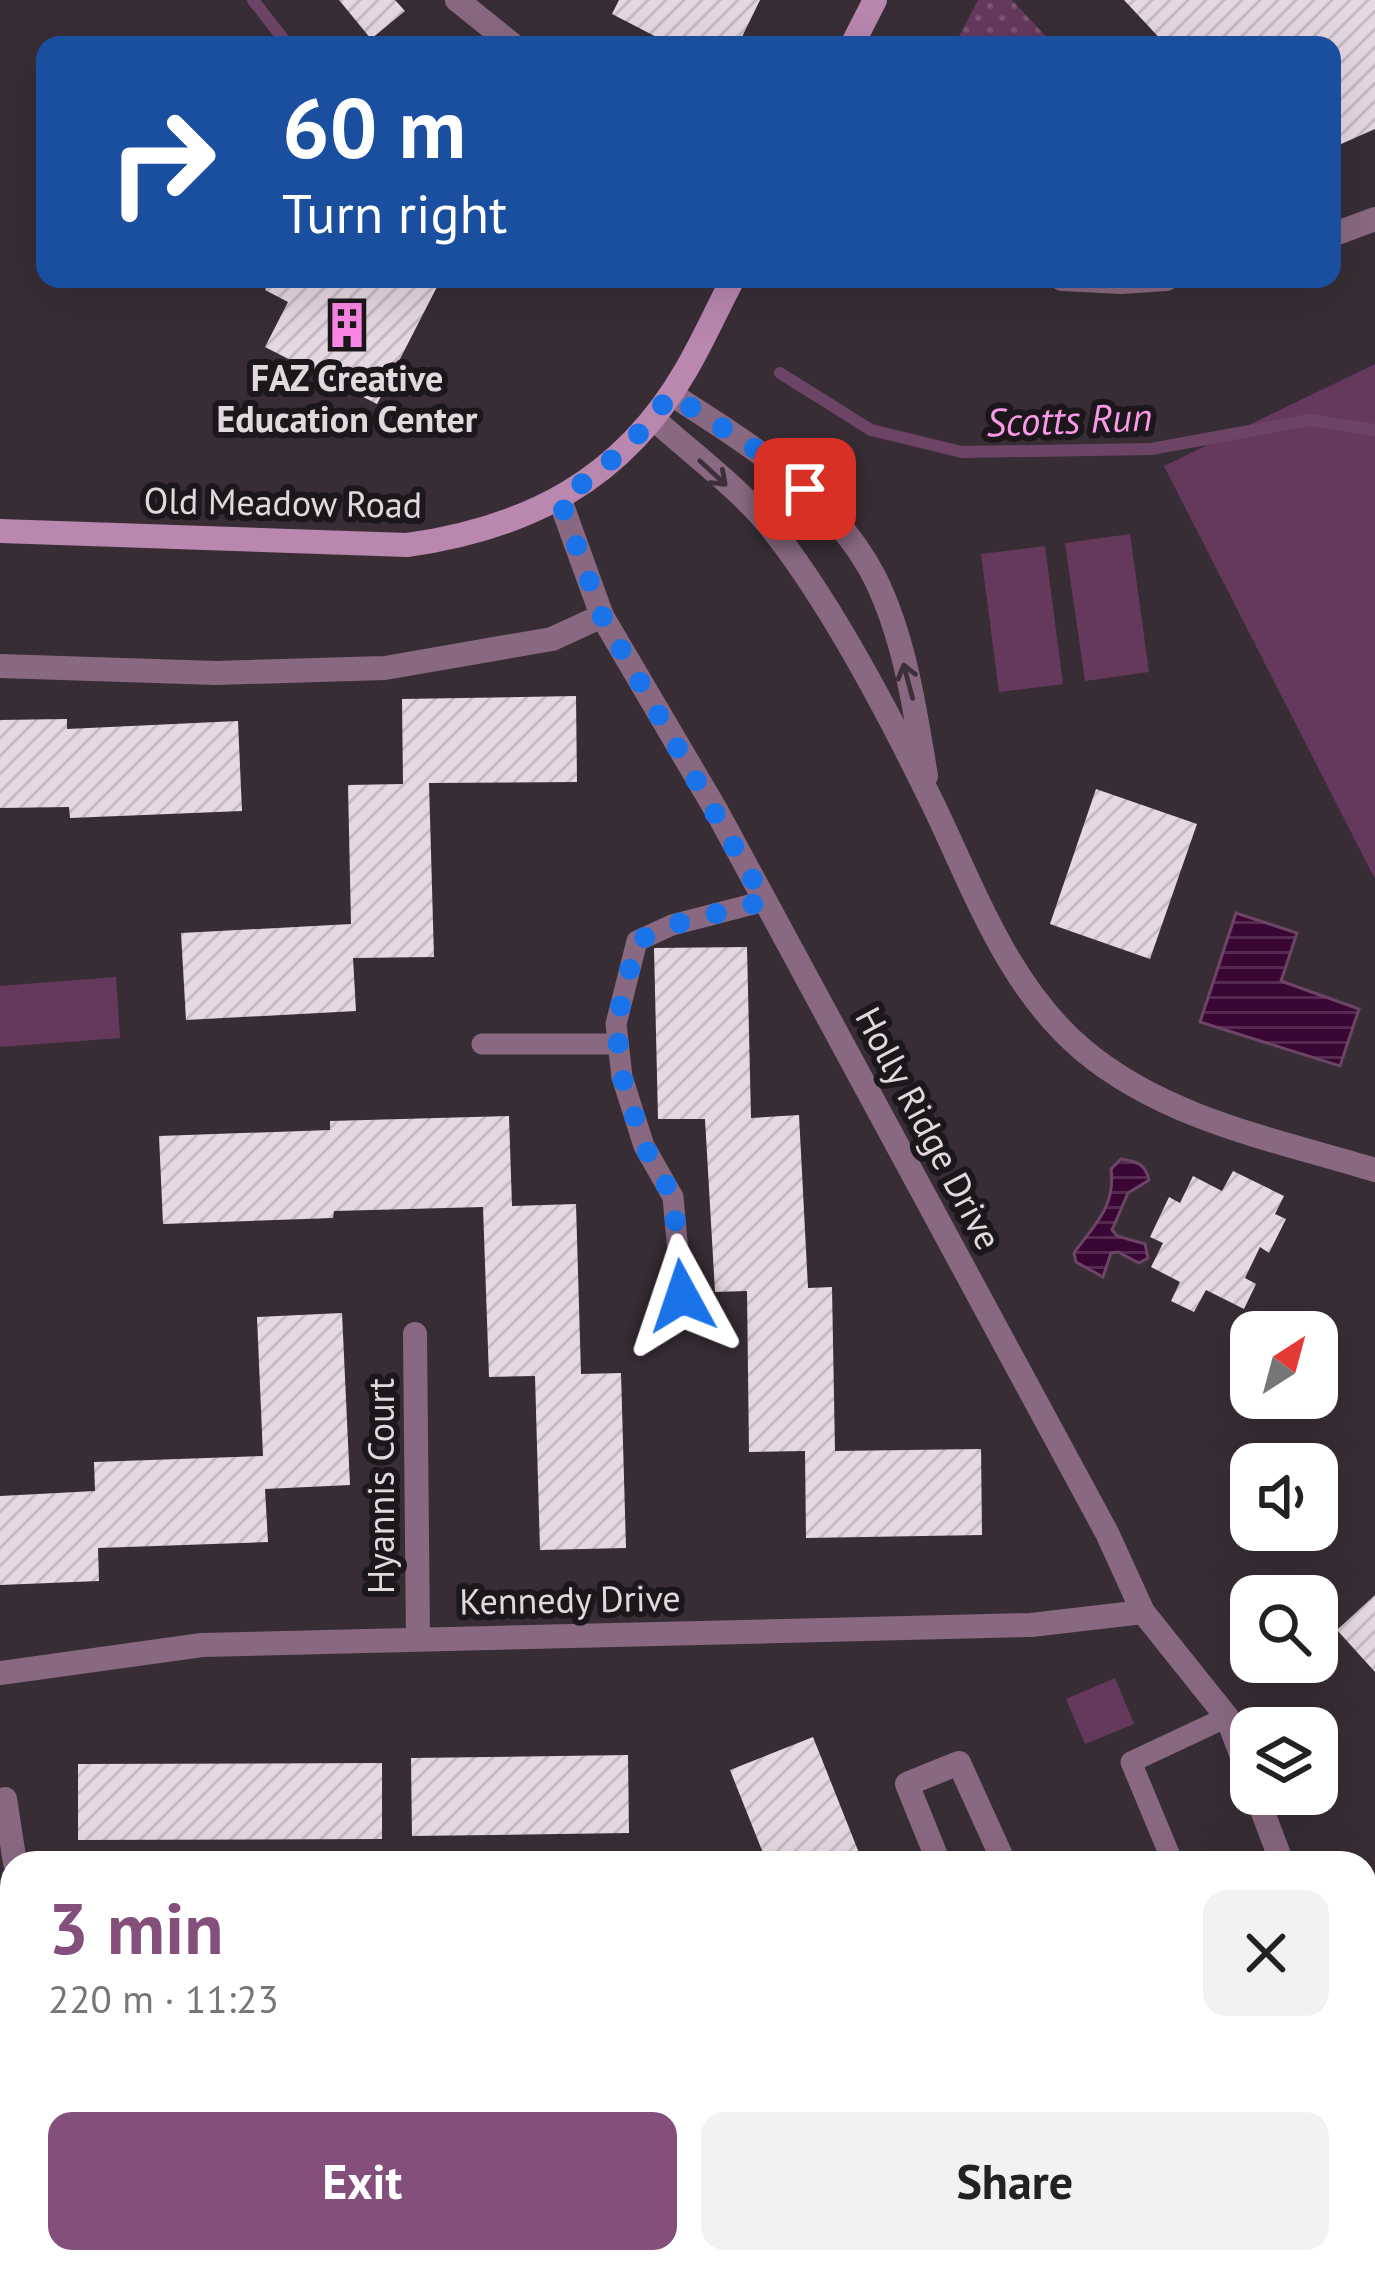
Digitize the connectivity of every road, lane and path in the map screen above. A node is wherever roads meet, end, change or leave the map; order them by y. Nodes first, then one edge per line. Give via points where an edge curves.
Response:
1 (457, 0) edge
2 (875, 0) edge
3 (502, 36) edge
4 (857, 36) edge
5 (1375, 219) edge
6 (1341, 232) edge
7 (728, 288) edge
8 (670, 394) junction
9 (654, 419) junction
10 (560, 500) junction
11 (0, 530) edge
12 (602, 616) junction
13 (0, 666) edge
14 (929, 796) junction
15 (765, 901) junction
16 (618, 1044) junction
17 (482, 1045) dead end
18 (1375, 1170) edge
19 (682, 1296) dead end
20 (415, 1334) dead end
21 (1143, 1612) junction
22 (418, 1638) junction
23 (0, 1673) edge
24 (1227, 1717) junction
25 (1230, 1725) edge
26 (4, 1799) dead end
27 (1264, 1815) edge
28 (13, 1851) edge
29 (934, 1851) edge
30 (996, 1851) edge
31 (1168, 1851) edge
32 (1277, 1851) edge

1 - 3 street
2 - 4 street
5 - 6 street
7 - 8 street, Old Meadow Road
8 - 9 street, Old Meadow Road
14 -> 8 street via 911,692 874,578 805,489
9 - 10 street, Old Meadow Road
9 -> 14 street via 772,527
10 - 11 street, Old Meadow Road via 511,523 407,545
10 - 12 street, Holly Ridge Drive
12 - 13 street via 552,639 385,668
12 - 15 street, Holly Ridge Drive
14 - 18 street via 991,934 1083,1050 1202,1118
15 - 16 lane via 637,941
15 - 21 street, Holly Ridge Drive
16 - 17 lane
16 - 19 lane via 644,1146 673,1197
20 - 22 street, Hyannis Court
21 - 22 street, Kennedy Drive via 1031,1625
21 - 24 street, Holly Ridge Drive
22 - 23 street, Kennedy Drive via 202,1645
24 - 25 street, Holly Ridge Drive
24 - 31 lane via 1131,1762
26 - 28 street
27 - 32 street
29 - 30 street via 907,1784 959,1763

